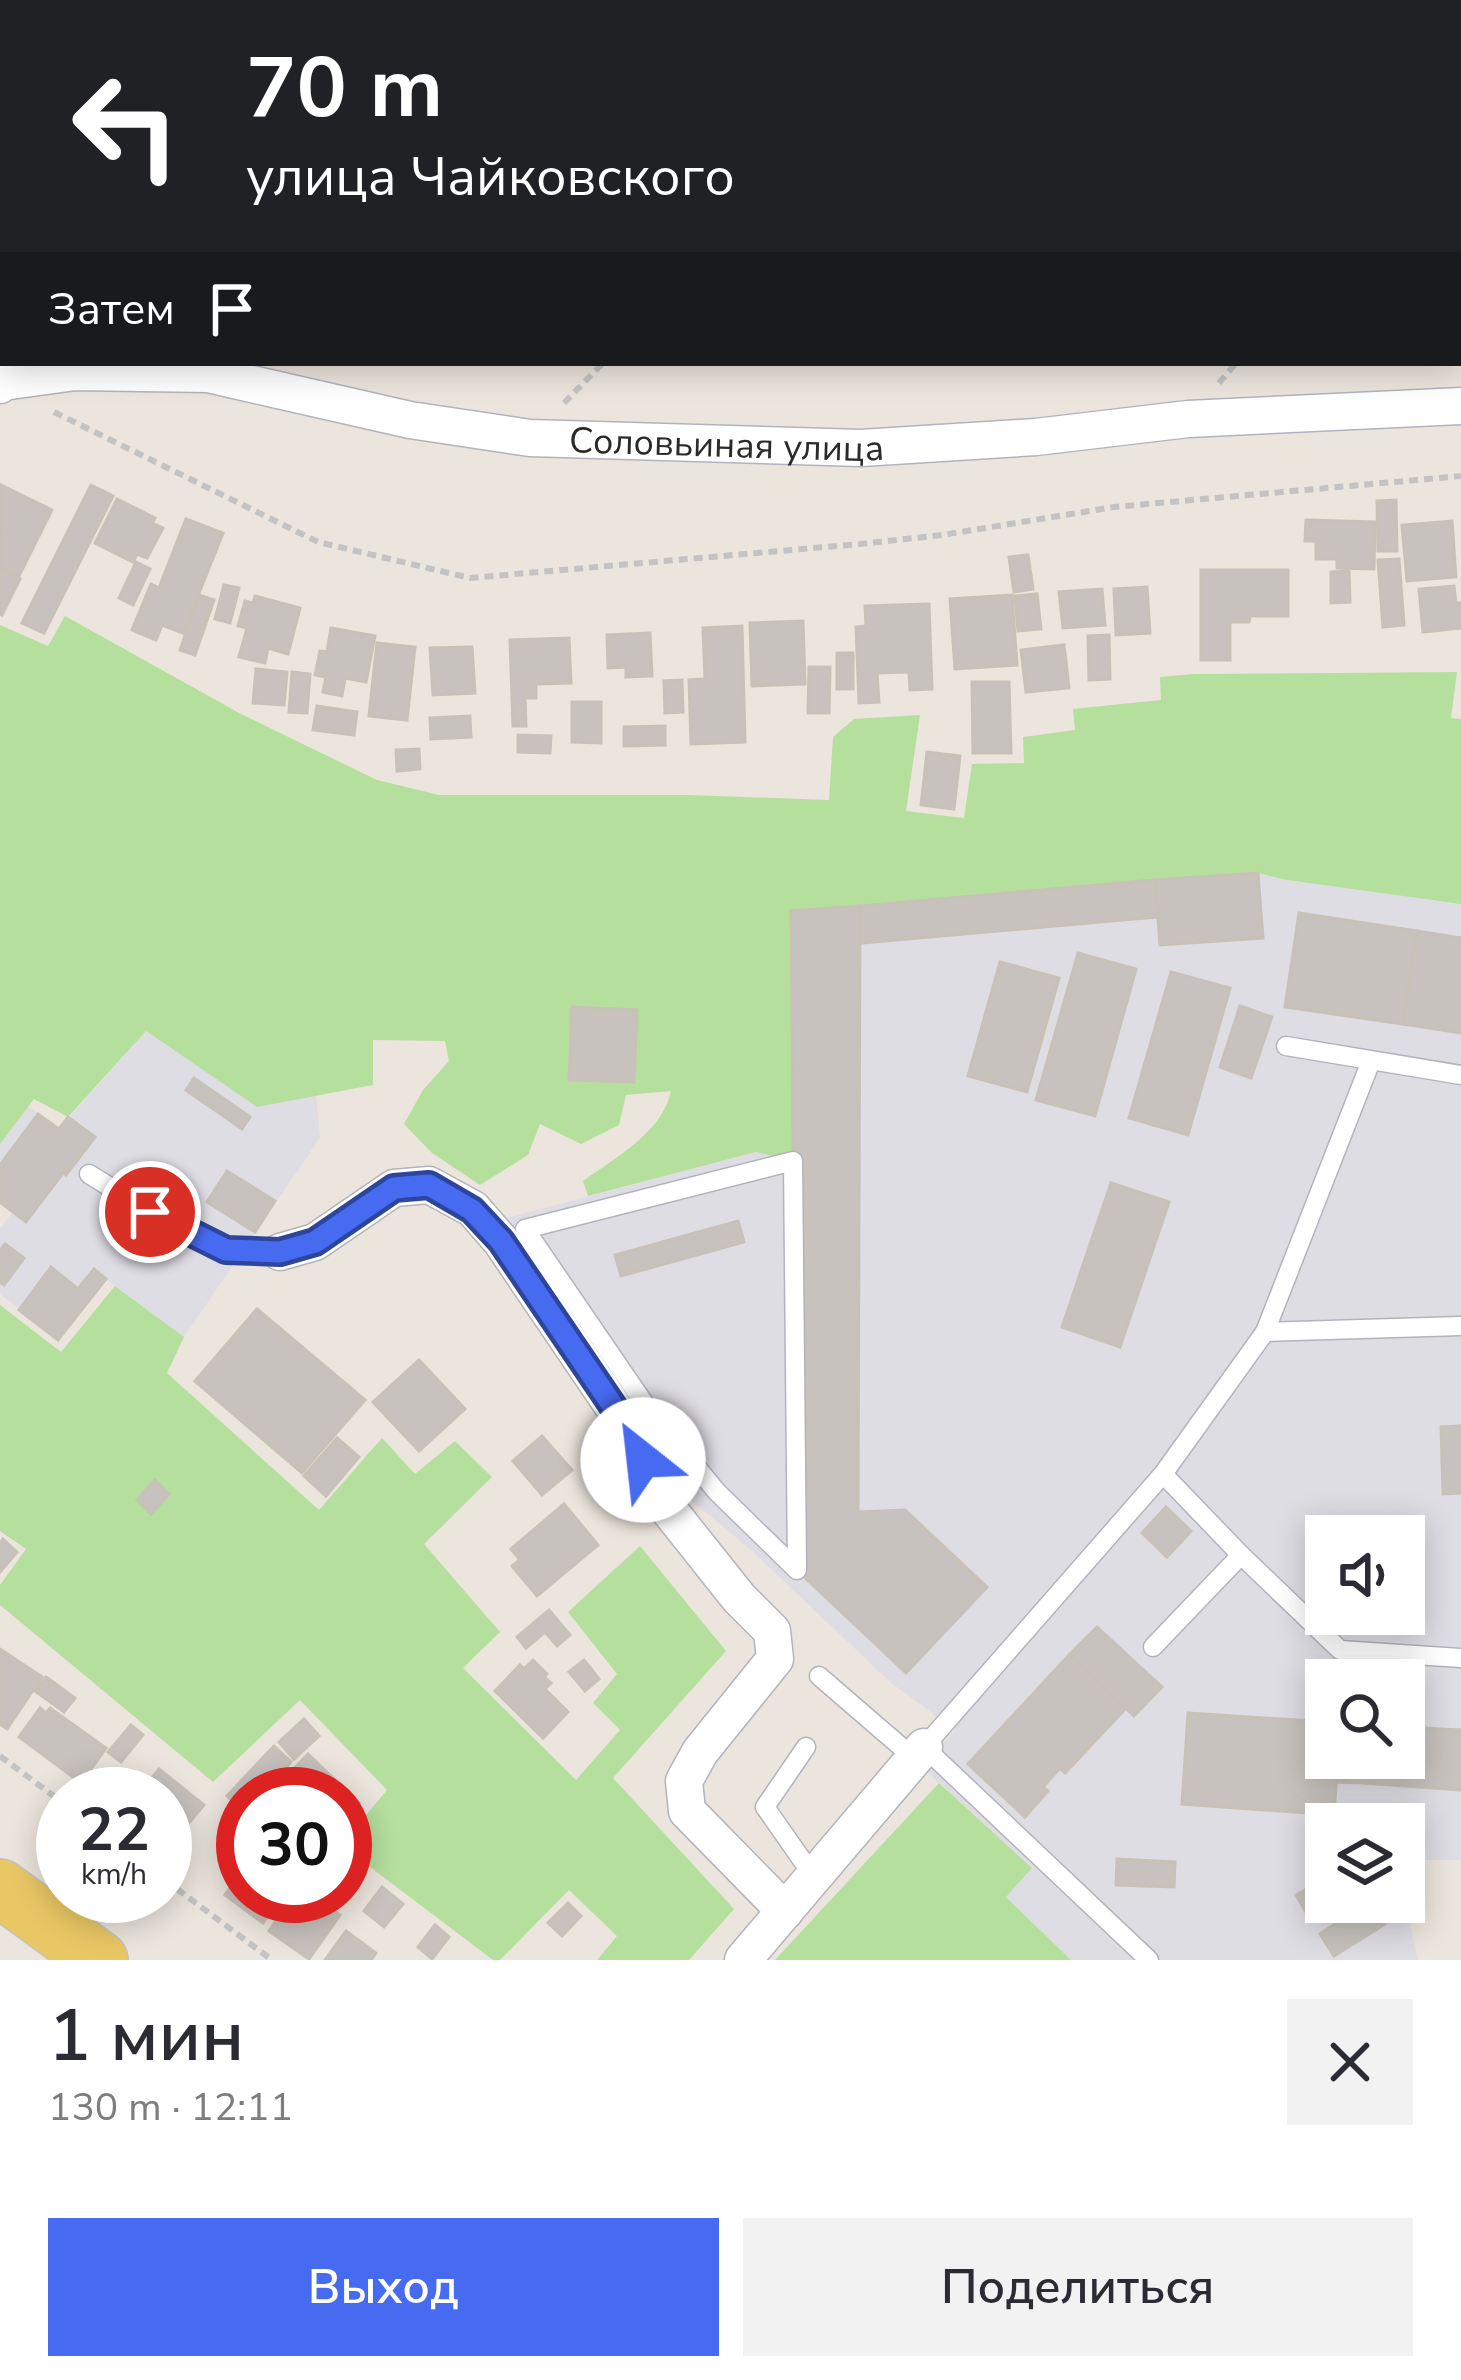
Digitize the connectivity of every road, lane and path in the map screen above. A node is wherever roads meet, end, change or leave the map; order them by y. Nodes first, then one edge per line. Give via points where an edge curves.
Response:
1 (600, 366) edge
2 (4, 377) edge
3 (1461, 406) edge
4 (54, 412) dead end
5 (530, 438) junction
6 (1461, 476) edge
7 (1286, 1046) dead end
8 (1371, 1060) junction
9 (1461, 1075) edge
10 (89, 1174) dead end
11 (280, 1252) joint
12 (1461, 1326) edge
13 (1265, 1332) junction
14 (657, 1448) junction
15 (1162, 1474) junction
16 (1241, 1555) junction
17 (1153, 1647) dead end
18 (1461, 1658) edge
19 (819, 1676) dead end
20 (806, 1747) dead end
21 (919, 1753) junction
22 (0, 1756) edge
23 (36, 1783) edge
24 (814, 1877) junction
25 (0, 1888) edge
26 (192, 1900) edge
27 (785, 1911) junction
28 (99, 1960) edge
29 (272, 1960) edge
30 (743, 1960) edge
31 (1148, 1960) edge

1 - 5 path
2 - 5 street, Соловьиная улица via 208,374
3 - 5 street, Соловьиная улица via 1188,418 861,448
4 - 6 path via 318,542 470,578 860,544 1114,506
7 - 8 lane
8 - 9 lane
8 - 13 lane
10 - 11 lane via 226,1250
11 - 14 street via 315,1242 394,1188 429,1185 472,1210 501,1241 617,1412
12 - 13 lane
13 - 15 lane
14 - 14 lane via 646,1406 525,1228 793,1161 797,1570 717,1492
14 - 27 street via 669,1510 772,1630 775,1659 700,1752 684,1781 686,1811
15 - 16 lane
15 - 21 lane
16 - 17 lane
16 - 18 lane via 1340,1650
19 - 21 lane
20 - 24 lane via 765,1807
21 - 24 street
21 - 31 lane
22 - 23 path
24 - 27 street
25 - 28 main road
26 - 29 path
27 - 30 street

